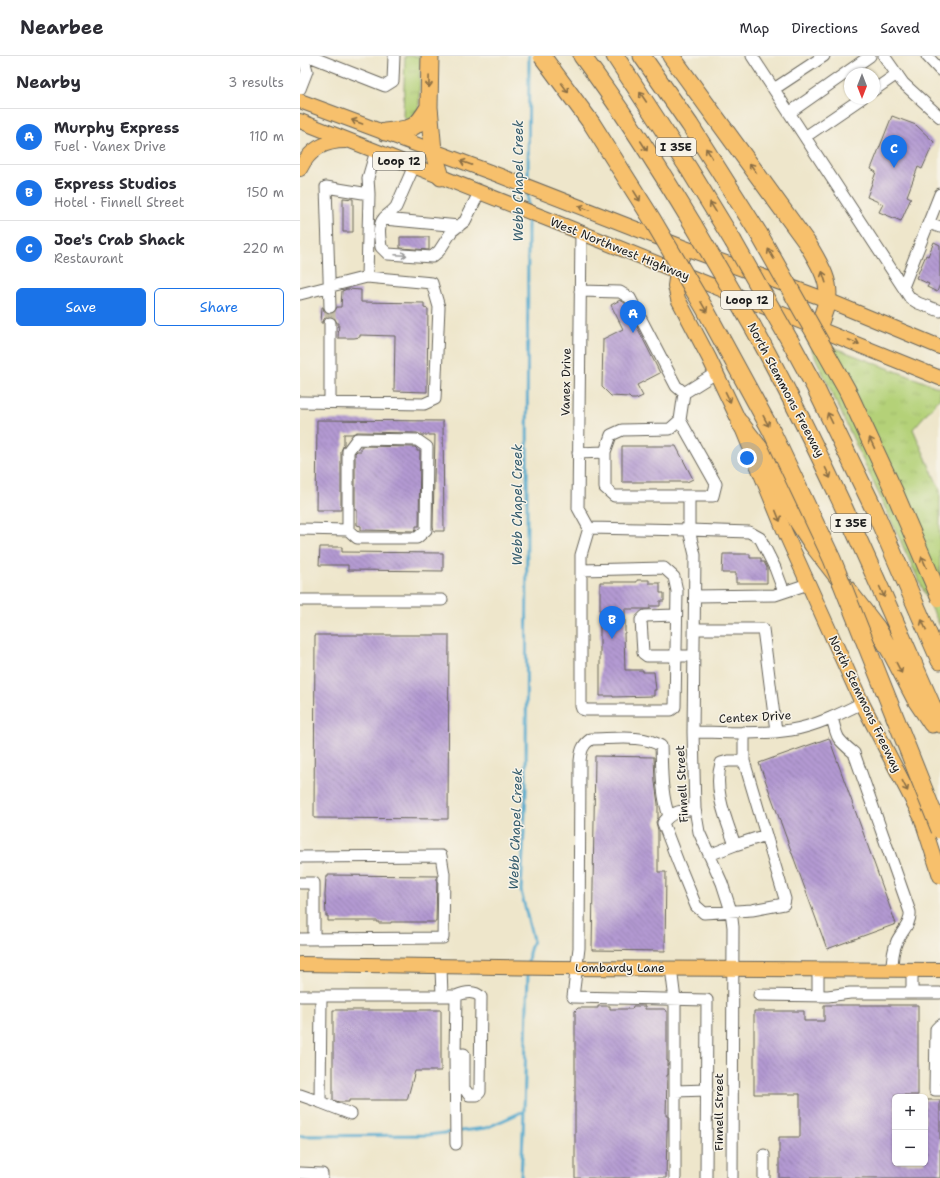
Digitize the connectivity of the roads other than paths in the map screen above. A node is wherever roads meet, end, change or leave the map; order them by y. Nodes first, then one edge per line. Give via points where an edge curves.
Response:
1 (303, 56) edge
2 (310, 56) edge
3 (394, 56) edge
4 (430, 56) edge
5 (542, 56) edge
6 (582, 56) edge
7 (615, 56) edge
8 (642, 56) edge
9 (671, 56) edge
10 (752, 56) edge
11 (824, 56) edge
12 (870, 56) edge
13 (884, 56) edge
14 (927, 56) edge
15 (940, 70) edge
16 (897, 74) junction
17 (880, 86) edge
18 (300, 89) edge
19 (774, 90) junction
20 (300, 101) edge
21 (853, 104) edge
22 (429, 107) junction
23 (789, 113) junction
24 (940, 117) edge
25 (300, 121) edge
26 (385, 132) junction
27 (804, 136) junction
28 (350, 141) junction
29 (376, 151) junction
30 (433, 151) junction
31 (414, 166) junction
32 (300, 168) edge
33 (441, 177) junction
34 (479, 192) junction
35 (369, 194) junction
36 (940, 196) edge
37 (384, 219) junction
38 (929, 223) junction
39 (459, 226) junction
40 (940, 227) edge
41 (581, 232) junction
42 (685, 248) junction
43 (677, 272) junction
44 (367, 277) junction
45 (330, 287) junction
46 (903, 287) junction
47 (580, 291) junction
48 (300, 294) edge
49 (827, 300) junction
50 (330, 307) tunnel mouth
51 (940, 310) edge
52 (330, 323) tunnel mouth
53 (818, 328) junction
54 (940, 347) edge
55 (716, 373) junction
56 (940, 378) edge
57 (684, 393) junction
58 (300, 402) edge
59 (330, 402) junction
60 (680, 420) junction
61 (740, 423) junction
62 (578, 452) junction
63 (605, 452) junction
64 (689, 496) junction
65 (589, 528) junction
66 (300, 529) edge
67 (348, 530) junction
68 (689, 530) junction
69 (581, 570) junction
70 (808, 584) junction
71 (784, 592) junction
72 (695, 596) junction
73 (940, 598) edge
74 (300, 600) edge
75 (442, 600) dead end
76 (676, 615) junction
77 (694, 630) junction
78 (694, 656) junction
79 (676, 657) junction
80 (940, 661) edge
81 (862, 703) junction
82 (832, 717) junction
83 (940, 724) edge
84 (776, 731) junction
85 (693, 732) junction
86 (744, 732) junction
87 (940, 736) edge
88 (744, 761) junction
89 (695, 809) junction
90 (669, 816) junction
91 (940, 830) edge
92 (766, 835) junction
93 (735, 845) junction
94 (709, 856) junction
95 (300, 857) edge
96 (940, 876) edge
97 (300, 883) edge
98 (731, 911) junction
99 (300, 939) edge
100 (314, 939) junction
101 (300, 964) edge
102 (441, 967) junction
103 (671, 968) junction
104 (733, 968) junction
105 (938, 968) edge
106 (576, 969) junction
107 (818, 969) junction
108 (892, 970) junction
109 (912, 970) junction
110 (912, 993) junction
111 (940, 993) edge
112 (758, 995) dead end
113 (300, 996) edge
114 (321, 996) junction
115 (442, 996) junction
116 (456, 996) junction
117 (818, 996) junction
118 (675, 1000) junction
119 (940, 1025) edge
120 (456, 1055) junction
121 (707, 1090) junction
122 (940, 1090) edge
123 (675, 1091) junction
124 (300, 1096) edge
125 (320, 1102) junction
126 (351, 1114) dead end
127 (456, 1144) dead end
128 (764, 1155) dead end
129 (300, 1174) edge
130 (322, 1178) edge
131 (675, 1178) edge
132 (706, 1178) edge
133 (732, 1178) edge
134 (764, 1178) edge

1 - 18 street via 307,71
2 - 3 street via 385,86 393,81
4 -> 22 highway
5 -> 91 highway, bridge via 592,124 652,219 705,309 772,432 832,559
6 -> 83 highway, North Stemmons Freeway / I 35E, bridge via 666,180 753,327 792,399 834,485
80 -> 7 highway, North Stemmons Freeway / I 35E, bridge via 873,507 790,340 685,162
73 -> 8 highway, bridge via 847,390 759,234 694,131
49 -> 9 highway via 824,276 807,243
10 - 19 street
11 - 19 street
12 - 23 street
13 - 16 street
14 - 15 street
16 - 17 street
16 - 24 street via 903,83
19 - 23 street
26 -> 20 main road, West Northwest Highway / Loop 12
21 - 27 street
22 - 26 highway via 413,128
22 - 30 highway
23 - 27 street
25 - 28 main road, West Northwest Highway / Loop 12
26 - 30 main road, West Northwest Highway / Loop 12
27 - 46 street
28 - 29 main road, West Northwest Highway / Loop 12
28 - 32 main road via 338,141 311,152
29 - 31 main road, West Northwest Highway / Loop 12
29 - 35 street via 368,178
30 - 33 highway
42 -> 30 main road, West Northwest Highway / Loop 12
31 - 33 main road, West Northwest Highway / Loop 12
31 - 37 street via 396,207
33 - 34 main road, West Northwest Highway / Loop 12
34 - 39 street via 465,220
34 - 41 main road, West Northwest Highway / Loop 12
35 - 44 street
35 - 45 street via 326,187
36 - 38 street
37 - 39 street
37 -> 39 street via 380,225 381,247 388,254 432,257
38 - 40 street
38 - 46 street
41 - 43 main road, West Northwest Highway / Loop 12
41 - 47 street, Vanex Drive
42 - 43 main road, North Stemmons Freeway
42 - 49 main road, West Northwest Highway / Loop 12
43 - 53 main road, West Northwest Highway / Loop 12
43 - 55 main road, North Stemmons Freeway via 675,286 678,299
44 - 45 street
44 - 59 street via 432,283 439,307 434,399 424,404
45 - 48 street
45 - 50 street
46 - 51 street via 910,298
47 - 57 street via 620,292 630,298 676,386
47 - 62 street, Vanex Drive
49 - 53 highway
49 - 54 main road, West Northwest Highway / Loop 12
52 - 59 street
53 -> 56 main road, West Northwest Highway / Loop 12
55 - 57 street
55 -> 61 main road, North Stemmons Freeway
57 - 60 street
58 - 59 street
60 - 63 street via 670,429 622,430 611,435
60 - 64 street via 716,484 713,496
61 -> 70 main road, North Stemmons Freeway
61 -> 87 highway via 767,458 795,517 813,545 877,628 916,700
62 - 63 street
62 - 65 street, Vanex Drive via 578,508
63 - 64 street via 605,488 614,496
64 - 68 street, Finnell Street
65 - 68 street
65 - 69 street via 581,555
66 - 67 street
67 - 67 street via 357,538 417,538 426,530 427,447 417,440 357,439 348,451
68 - 71 street via 749,532 760,538
68 - 72 street, Finnell Street via 695,555
69 - 76 street via 664,568 674,577 677,591
69 - 79 street via 582,708 674,709
70 - 71 street
70 - 81 main road, North Stemmons Freeway
71 - 72 street via 775,595
72 - 77 street, Finnell Street
74 - 75 street
76 - 79 street
76 - 79 street via 645,616 642,620 643,653 648,656
77 - 78 street, Finnell Street
77 - 84 street via 763,629
78 - 79 street
78 - 85 street, Finnell Street
81 - 82 street, Centex Drive
81 -> 96 main road, North Stemmons Freeway via 921,817
82 - 84 street, Centex Drive via 792,730
82 - 108 street via 839,740 854,753 910,912 908,924 894,948
84 - 86 street, Centex Drive
85 - 86 street, Centex Drive
85 - 89 street, Finnell Street
86 - 88 street
88 - 92 street
88 - 93 street via 721,763 719,772 722,807
89 - 90 street
89 - 94 street, Finnell Street via 698,832
90 - 98 street via 663,823 666,834 696,906 704,913
90 - 106 street via 663,791 661,746 640,739 591,739 585,743 581,749 580,761 579,948
92 - 93 street
92 - 98 street via 785,899 784,904
93 - 94 street
94 - 98 street, Finnell Street via 722,883
95 - 100 street via 441,856 444,874 443,938
97 - 100 street via 314,883
98 - 104 street, Finnell Street
99 - 100 street
101 - 102 main road, Lombardy Lane
102 - 106 main road, Lombardy Lane
102 - 115 street
103 - 104 main road, Lombardy Lane
103 - 106 main road, Lombardy Lane
103 - 118 street
104 - 107 main road, Lombardy Lane
104 - 133 street, Finnell Street
105 - 109 main road, Lombardy Lane
106 - 118 street via 573,998
107 - 108 main road, Lombardy Lane
107 - 117 street
108 - 109 main road, Lombardy Lane
109 - 110 street
110 - 111 street
110 - 117 street via 850,992
112 - 117 street
113 - 114 street
114 - 115 street
114 - 125 street
115 - 116 street
116 - 120 street
116 - 120 street via 477,993 482,997 480,1092 477,1095 469,1095 464,1088 464,1054
118 - 121 street via 708,1000
118 - 123 street
119 - 122 street via 936,1029 935,1090
120 - 127 street
121 - 123 street
121 - 132 street
123 - 131 street
124 - 125 street
125 - 126 street
128 - 134 street
129 - 130 street via 322,1174

